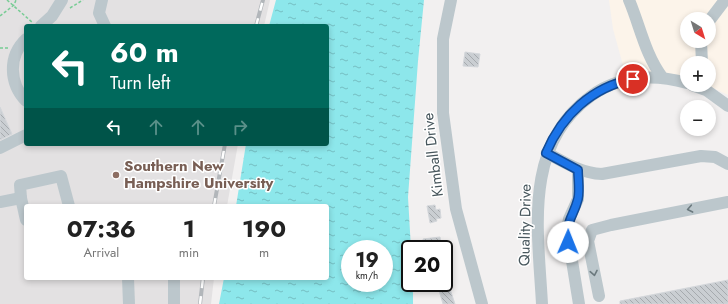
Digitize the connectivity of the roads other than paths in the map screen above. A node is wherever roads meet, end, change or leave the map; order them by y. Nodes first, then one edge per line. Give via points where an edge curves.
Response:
1 (62, 0) edge
2 (102, 0) edge
3 (451, 0) edge
4 (629, 0) edge
5 (725, 0) edge
6 (716, 12) edge
7 (43, 24) edge
8 (104, 24) edge
9 (24, 41) edge
10 (662, 77) junction
11 (680, 81) edge
12 (711, 92) edge
13 (24, 98) edge
14 (728, 106) edge
15 (24, 136) edge
16 (0, 148) edge
17 (546, 153) junction
18 (728, 164) edge
19 (578, 170) junction
20 (21, 198) junction
21 (0, 202) edge
22 (728, 202) edge
23 (69, 204) edge
24 (24, 211) edge
25 (128, 280) edge
26 (174, 280) edge
27 (598, 296) dead end
28 (129, 304) edge
29 (174, 304) edge
30 (482, 304) edge
31 (542, 304) edge
32 (579, 304) edge

1 - 7 street
2 - 8 street via 99,13
3 - 30 street, Kimball Drive via 443,38 443,113 456,209
4 - 10 street via 654,45 661,62
5 - 6 street
9 - 13 street via 18,48 12,70 16,87
10 - 11 street, Quality Drive
10 - 17 street, Quality Drive via 624,80 596,92 559,127
12 - 14 street
15 - 16 street
17 - 19 street
17 - 31 street, Quality Drive via 539,194
18 - 19 street via 715,157 701,156 602,174
19 - 32 street via 578,199 567,230
20 - 21 street
20 - 23 street via 20,185 62,176
20 - 24 street
22 -> 27 street via 592,230 588,241
25 - 28 street
26 - 29 street

